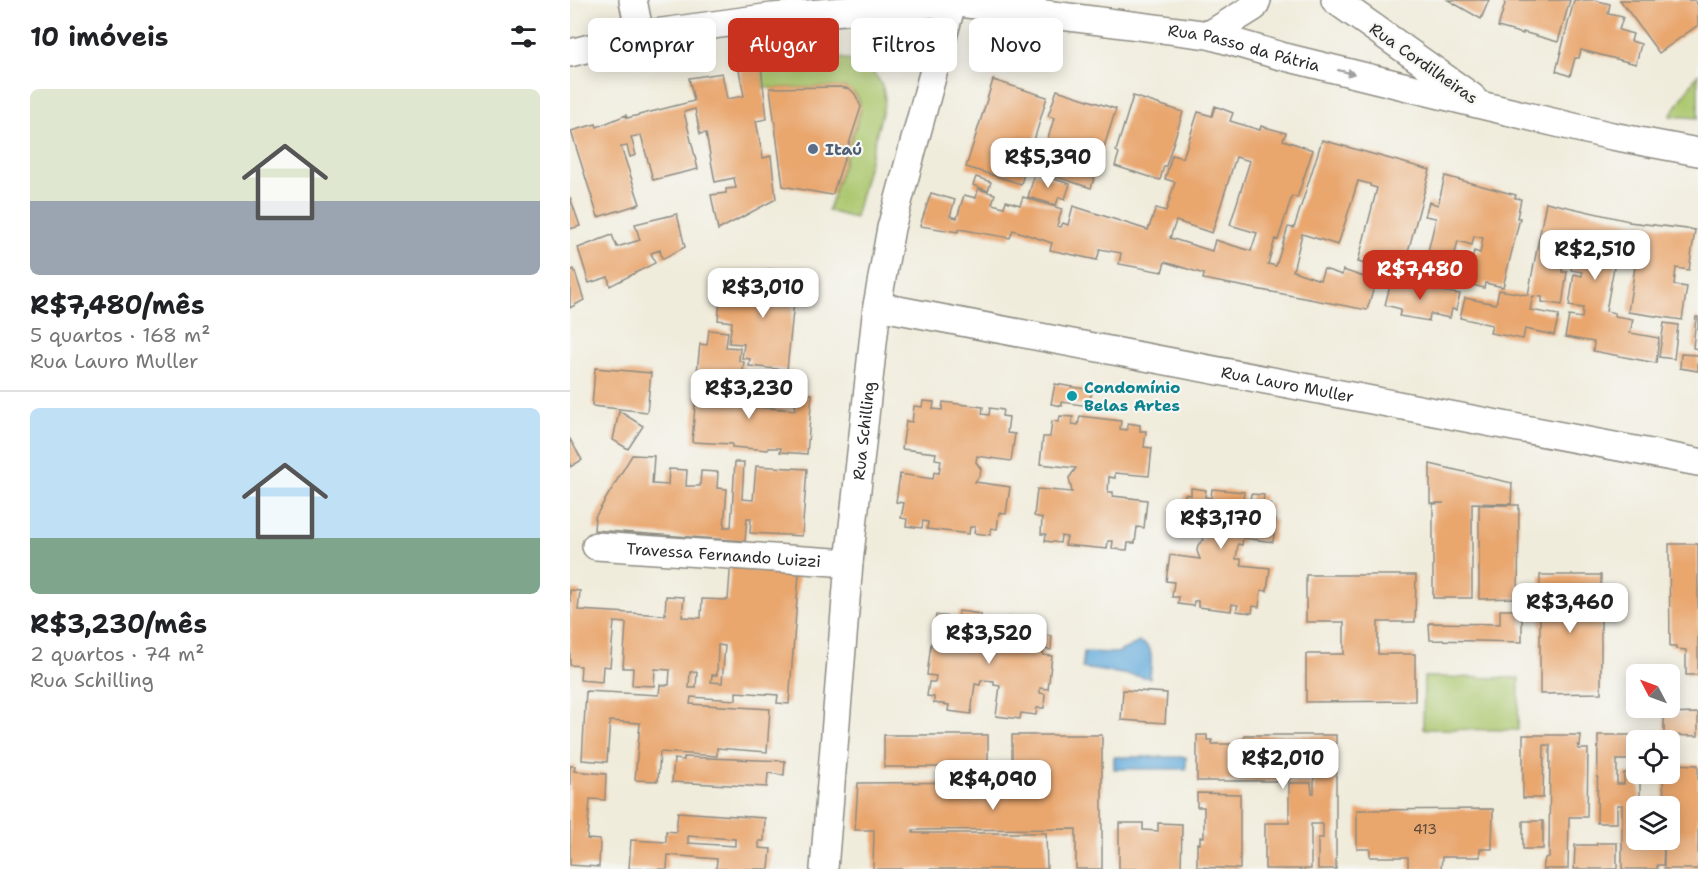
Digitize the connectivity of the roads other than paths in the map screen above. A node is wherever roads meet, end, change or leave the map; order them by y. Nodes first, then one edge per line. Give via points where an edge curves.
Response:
1 (633, 0) edge
2 (1257, 0) edge
3 (1335, 0) edge
4 (953, 1) edge
5 (637, 18) edge
6 (716, 25) edge
7 (1209, 35) junction
8 (588, 48) edge
9 (570, 53) edge
10 (1485, 106) junction
11 (1698, 152) edge
12 (878, 306) junction
13 (1698, 462) edge
14 (596, 546) dead end
15 (849, 563) junction
16 (824, 869) edge

1 - 5 street
2 - 7 street via 1254,7
3 - 10 street, Rua Cordilheiras
4 - 6 street, Rua Passo da Pátria
4 - 7 street, Rua Passo da Pátria
4 - 12 street, Rua Schilling via 891,228
7 -> 10 street, Rua Passo da Pátria
8 - 9 street, Rua Passo da Pátria
10 - 11 street, Rua Passo da Pátria
12 - 13 street, Rua Lauro Muller
12 - 15 street, Rua Schilling
14 - 15 street, Travessa Fernando Luizzi
15 - 16 street, Rua Schilling

